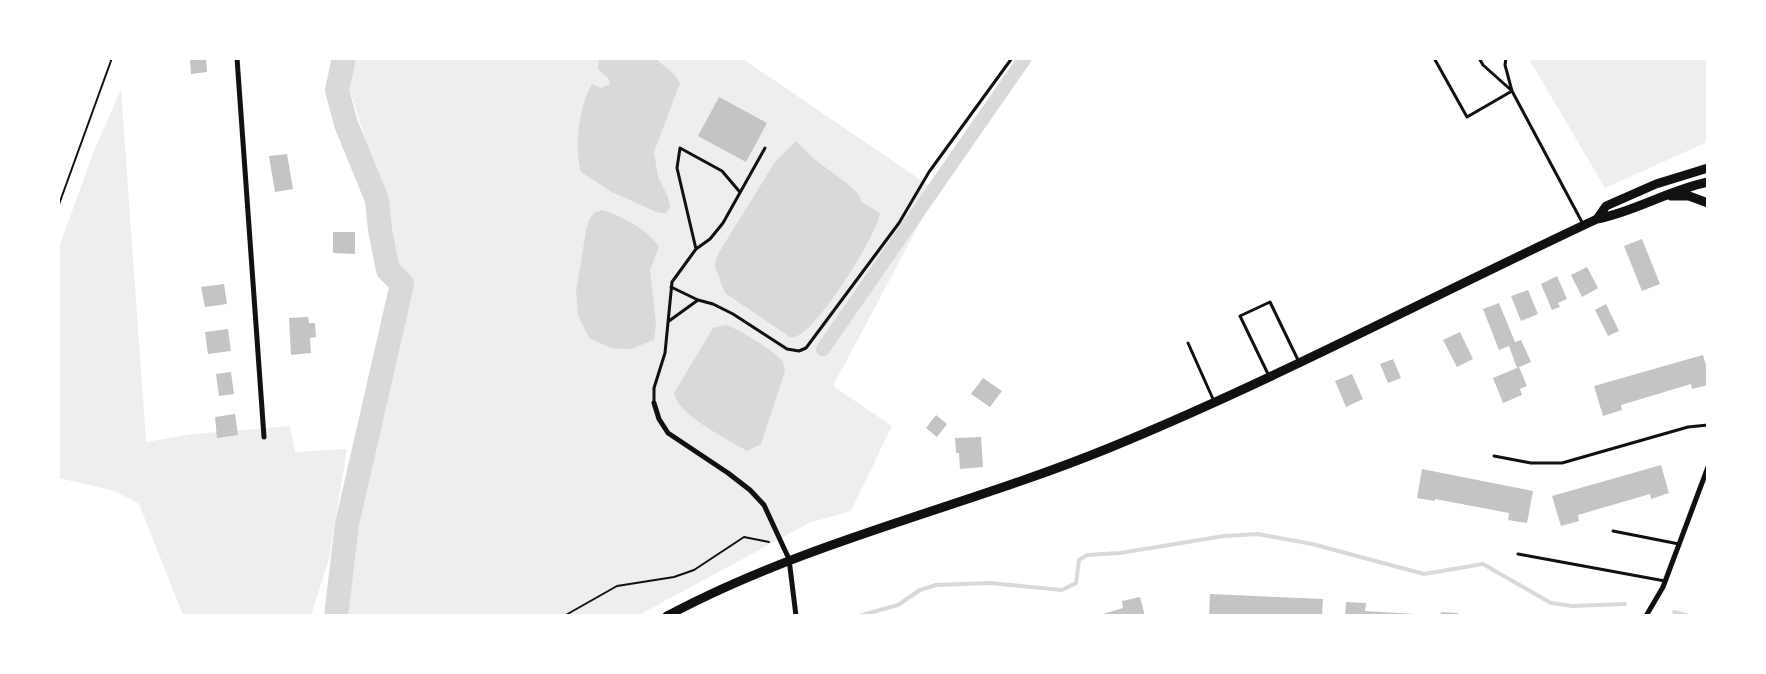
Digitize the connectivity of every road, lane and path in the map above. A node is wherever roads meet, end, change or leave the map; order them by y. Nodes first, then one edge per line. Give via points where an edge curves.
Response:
1 (112, 58) edge
2 (237, 58) edge
3 (1012, 58) edge
4 (1434, 58) edge
5 (1479, 58) edge
6 (1506, 58) edge
7 (1512, 91) junction
8 (765, 148) dead end
9 (1707, 168) edge
10 (1707, 182) edge
11 (740, 192) junction
12 (1660, 196) junction
13 (1707, 203) edge
14 (58, 207) edge
15 (1597, 219) junction
16 (1584, 225) junction
17 (696, 249) junction
18 (671, 287) junction
19 (698, 300) junction
20 (669, 321) junction
21 (1188, 343) dead end
22 (1298, 362) junction
23 (1269, 376) junction
24 (1214, 401) junction
25 (654, 403) joint
26 (1707, 425) edge
27 (264, 437) dead end
28 (1494, 456) dead end
29 (1707, 467) edge
30 (1705, 483) edge
31 (1613, 531) dead end
32 (769, 542) dead end
33 (1679, 544) junction
34 (1518, 554) dead end
35 (789, 559) junction
36 (1665, 581) junction
37 (564, 615) edge
38 (667, 615) edge
39 (796, 615) edge
40 (1646, 615) edge

1 - 14 path
2 - 27 street
3 - 19 lane via 929,172 899,223 806,348 787,349 733,314
4 - 7 lane via 1467,117
5 - 7 lane
6 - 7 lane
7 - 16 lane
8 - 11 lane
9 - 15 main road via 1606,206
10 - 12 main road
11 - 17 lane via 723,223
11 - 17 lane via 722,171 680,148 677,168
12 - 13 main road via 1689,196
12 - 15 main road
15 - 16 main road
16 - 22 main road
17 - 18 lane
18 - 19 lane
18 - 20 lane
19 - 20 lane
20 - 25 lane
21 - 24 lane
22 - 23 main road
22 - 23 lane via 1270,302 1240,316
23 - 24 main road
24 - 35 main road via 1085,457
25 - 35 street via 668,433 757,496 771,516
26 - 28 lane via 1562,463 1532,463
29 - 30 street
30 - 33 street
31 - 33 lane
32 - 37 path via 744,537 694,570 617,586
33 - 36 street
34 - 36 lane
35 - 38 main road
35 - 39 street
36 - 40 street

